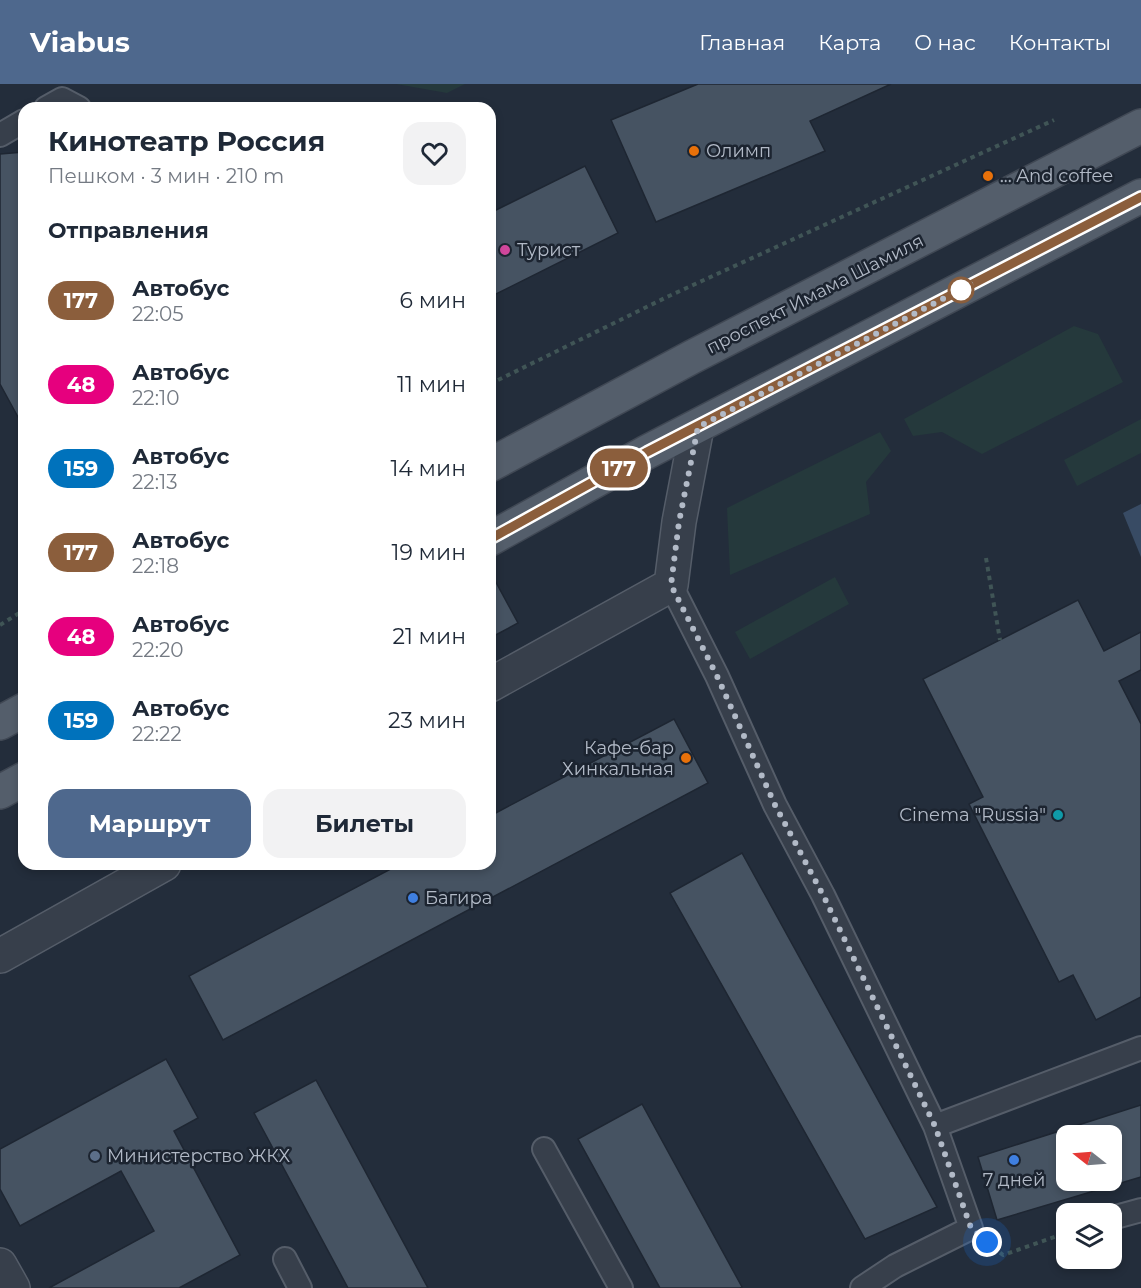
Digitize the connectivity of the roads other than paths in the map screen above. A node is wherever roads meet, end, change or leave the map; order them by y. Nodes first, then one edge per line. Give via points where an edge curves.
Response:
1 (18, 124) edge
2 (1141, 126) edge
3 (0, 135) edge
4 (1141, 196) edge
5 (698, 427) junction
6 (496, 462) edge
7 (496, 536) edge
8 (671, 585) junction
9 (496, 682) edge
10 (18, 713) edge
11 (0, 723) edge
12 (18, 782) edge
13 (0, 792) edge
14 (153, 870) edge
15 (0, 956) edge
16 (1141, 1048) edge
17 (935, 1126) junction
18 (543, 1149) dead end
19 (1141, 1210) edge
20 (1122, 1215) edge
21 (285, 1259) dead end
22 (0, 1265) edge
23 (13, 1288) edge
24 (300, 1288) edge
25 (621, 1288) edge
26 (862, 1288) edge

1 - 3 lane
2 - 6 main road, проспект Имама Шамиля
4 - 5 main road
5 - 7 main road
5 - 8 street
8 - 9 street
8 - 17 lane via 775,805
10 - 11 main road
12 - 13 main road
14 - 15 street
16 - 17 lane
17 - 26 lane via 971,1228 895,1266
18 - 25 lane
19 - 20 lane
21 - 24 lane
22 - 23 street

